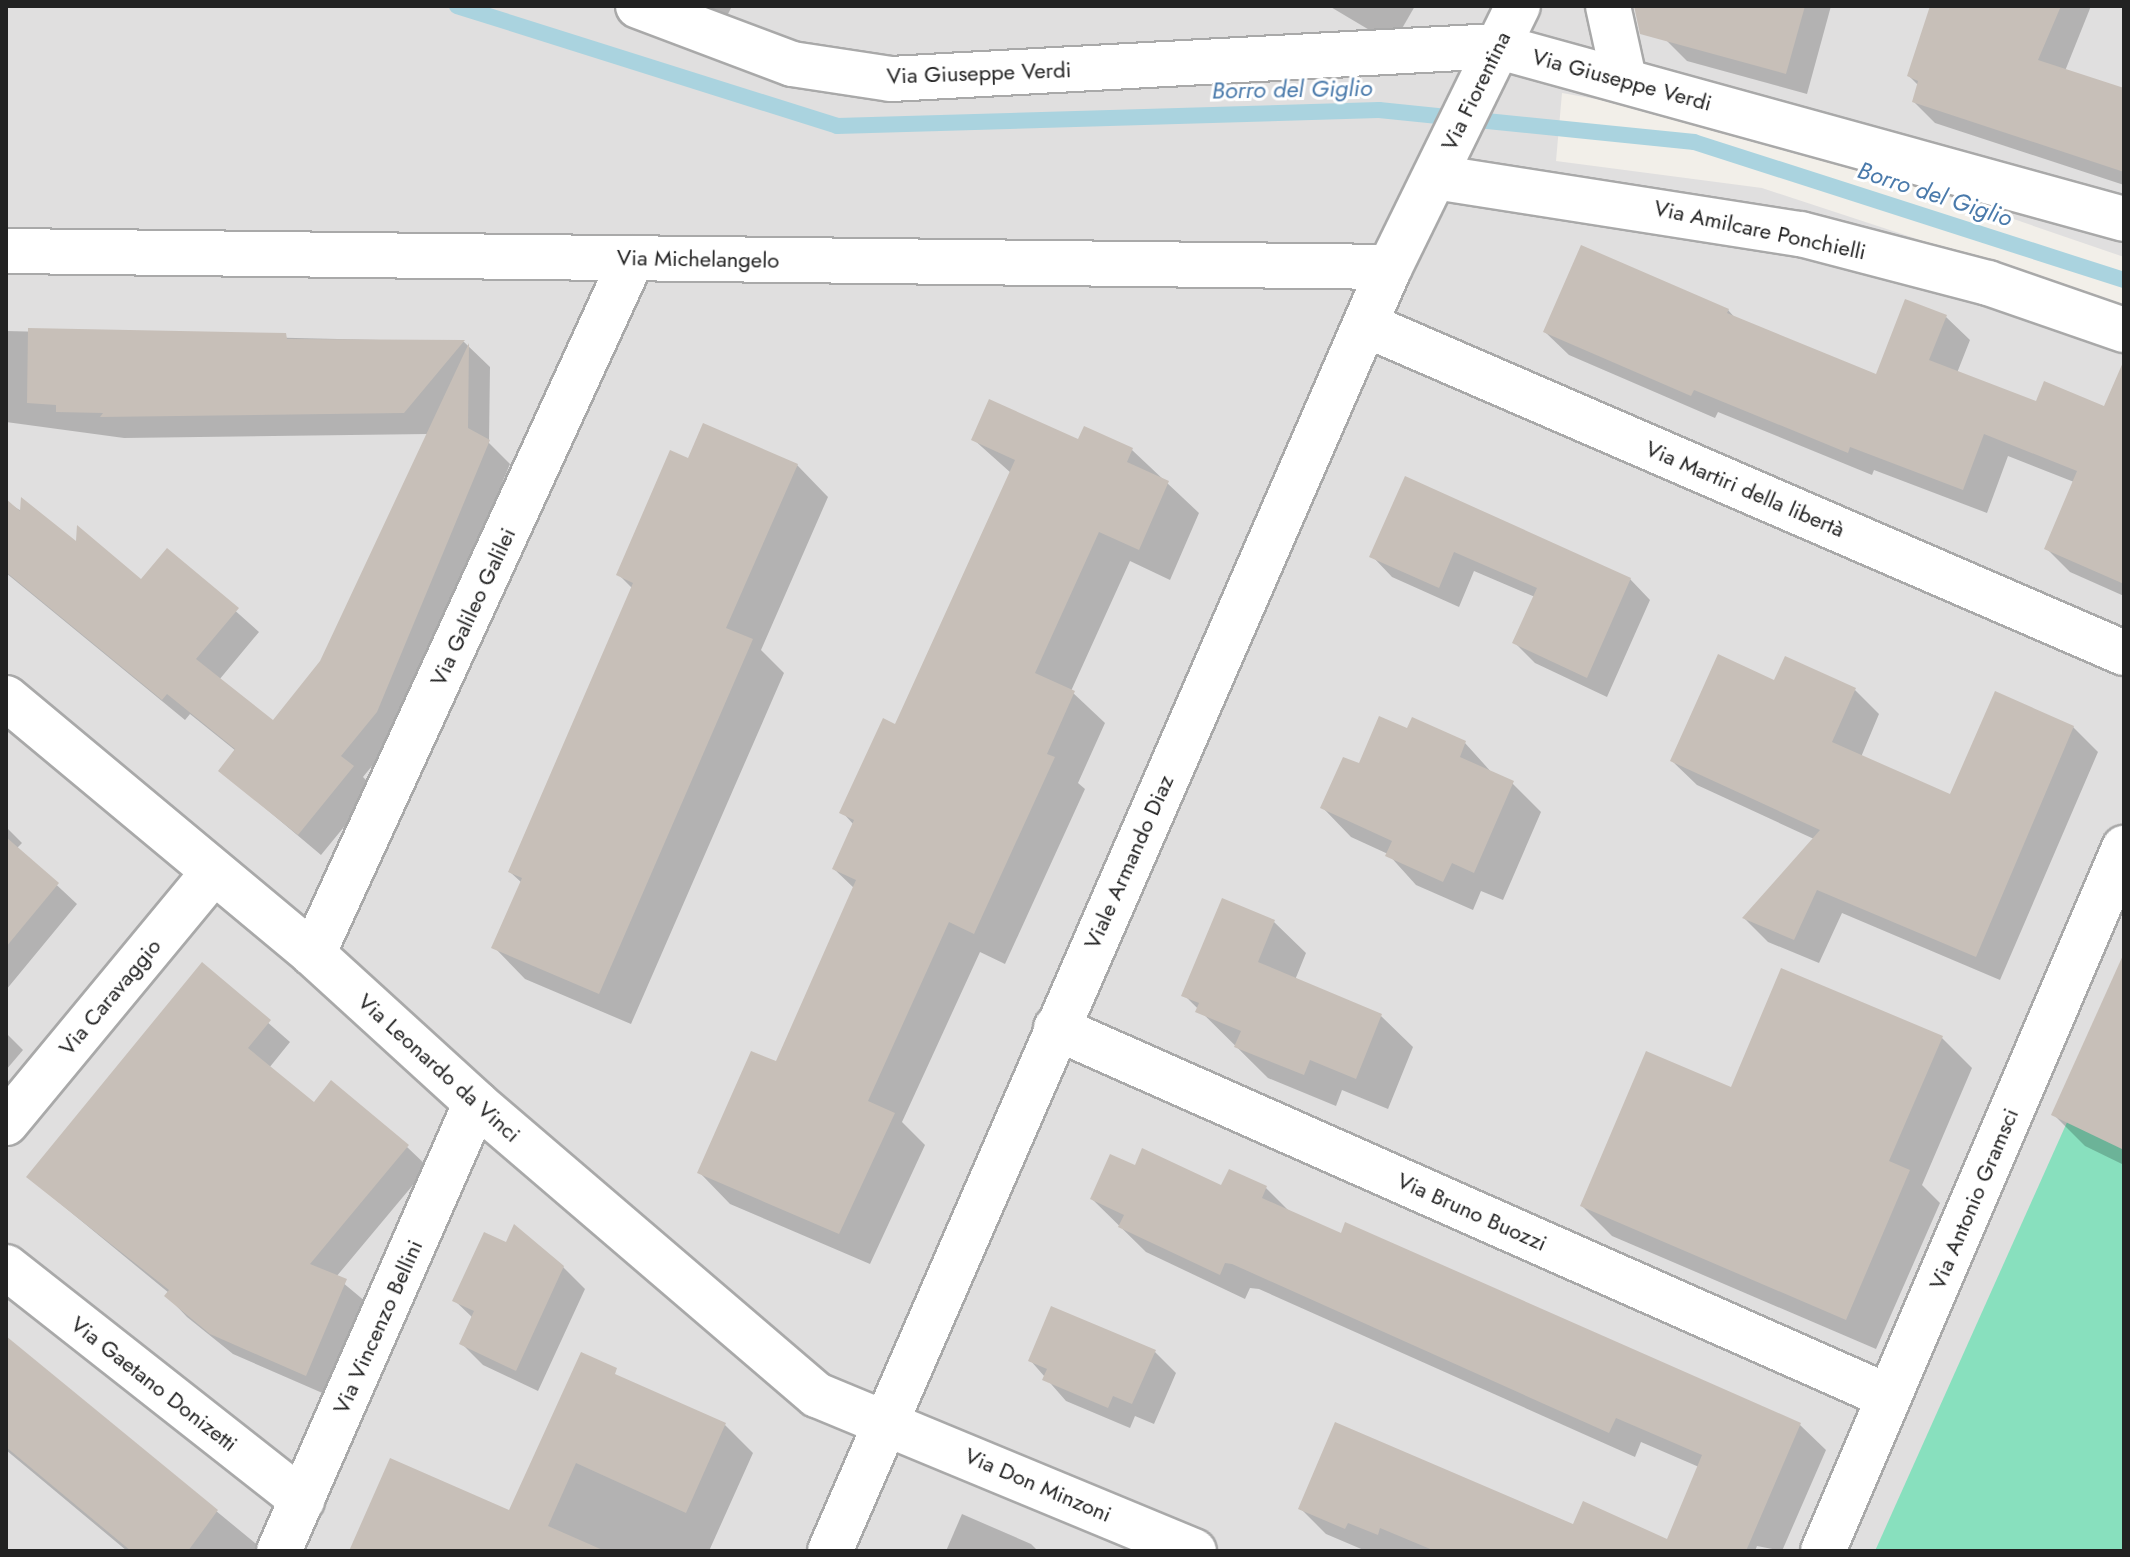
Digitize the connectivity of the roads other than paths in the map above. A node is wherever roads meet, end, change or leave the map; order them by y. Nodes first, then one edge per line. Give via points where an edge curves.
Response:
1 (638, 6) edge
2 (1518, 6) edge
3 (1608, 6) edge
4 (1496, 46) junction
5 (1624, 79) junction
6 (1435, 177) junction
7 (2124, 219) edge
8 (6, 251) edge
9 (632, 259) junction
10 (1390, 267) junction
11 (1366, 325) junction
12 (2124, 330) edge
13 (2124, 653) edge
14 (6, 698) edge
15 (2124, 848) edge
16 (214, 872) junction
17 (313, 954) junction
18 (1056, 1028) junction
19 (476, 1103) junction
20 (6, 1123) edge
21 (6, 1267) edge
22 (1889, 1397) junction
23 (883, 1420) junction
24 (302, 1500) junction
25 (279, 1551) edge
26 (830, 1551) edge
27 (1194, 1551) edge
28 (1823, 1551) edge

1 - 4 street, Via Giuseppe Verdi via 792,64 891,79
2 - 4 street, Via Fiorentina
3 - 5 street
4 - 5 street, Via Giuseppe Verdi
4 - 6 street, Via Fiorentina
5 - 7 street, Via Giuseppe Verdi
6 - 10 street, Viale Armando Diaz
6 - 12 street, Via Amilcare Ponchielli via 1801,234 1988,283
8 - 9 street, Via Michelangelo
9 - 10 street, Via Michelangelo
9 - 17 street, Via Galileo Galilei
10 - 11 street, Viale Armando Diaz
11 - 13 street, Via Martiri della libertà
11 - 18 street, Viale Armando Diaz
14 - 16 street, Via Leonardo da Vinci
15 - 22 street, Via Antonio Gramsci
16 - 17 street, Via Leonardo da Vinci
16 - 20 street, Via Caravaggio
17 - 19 street, Via Leonardo da Vinci
18 - 22 street, Via Bruno Buozzi
18 - 23 street, Viale Armando Diaz
19 - 23 street, Via Leonardo da Vinci via 817,1395
19 - 24 street, Via Vincenzo Bellini
21 - 24 street, Via Gaetano Donizetti
22 - 28 street, Via Antonio Gramsci
23 - 26 street, Viale Armando Diaz
23 - 27 street, Via Don Minzoni
24 - 25 street, Via Vincenzo Bellini

